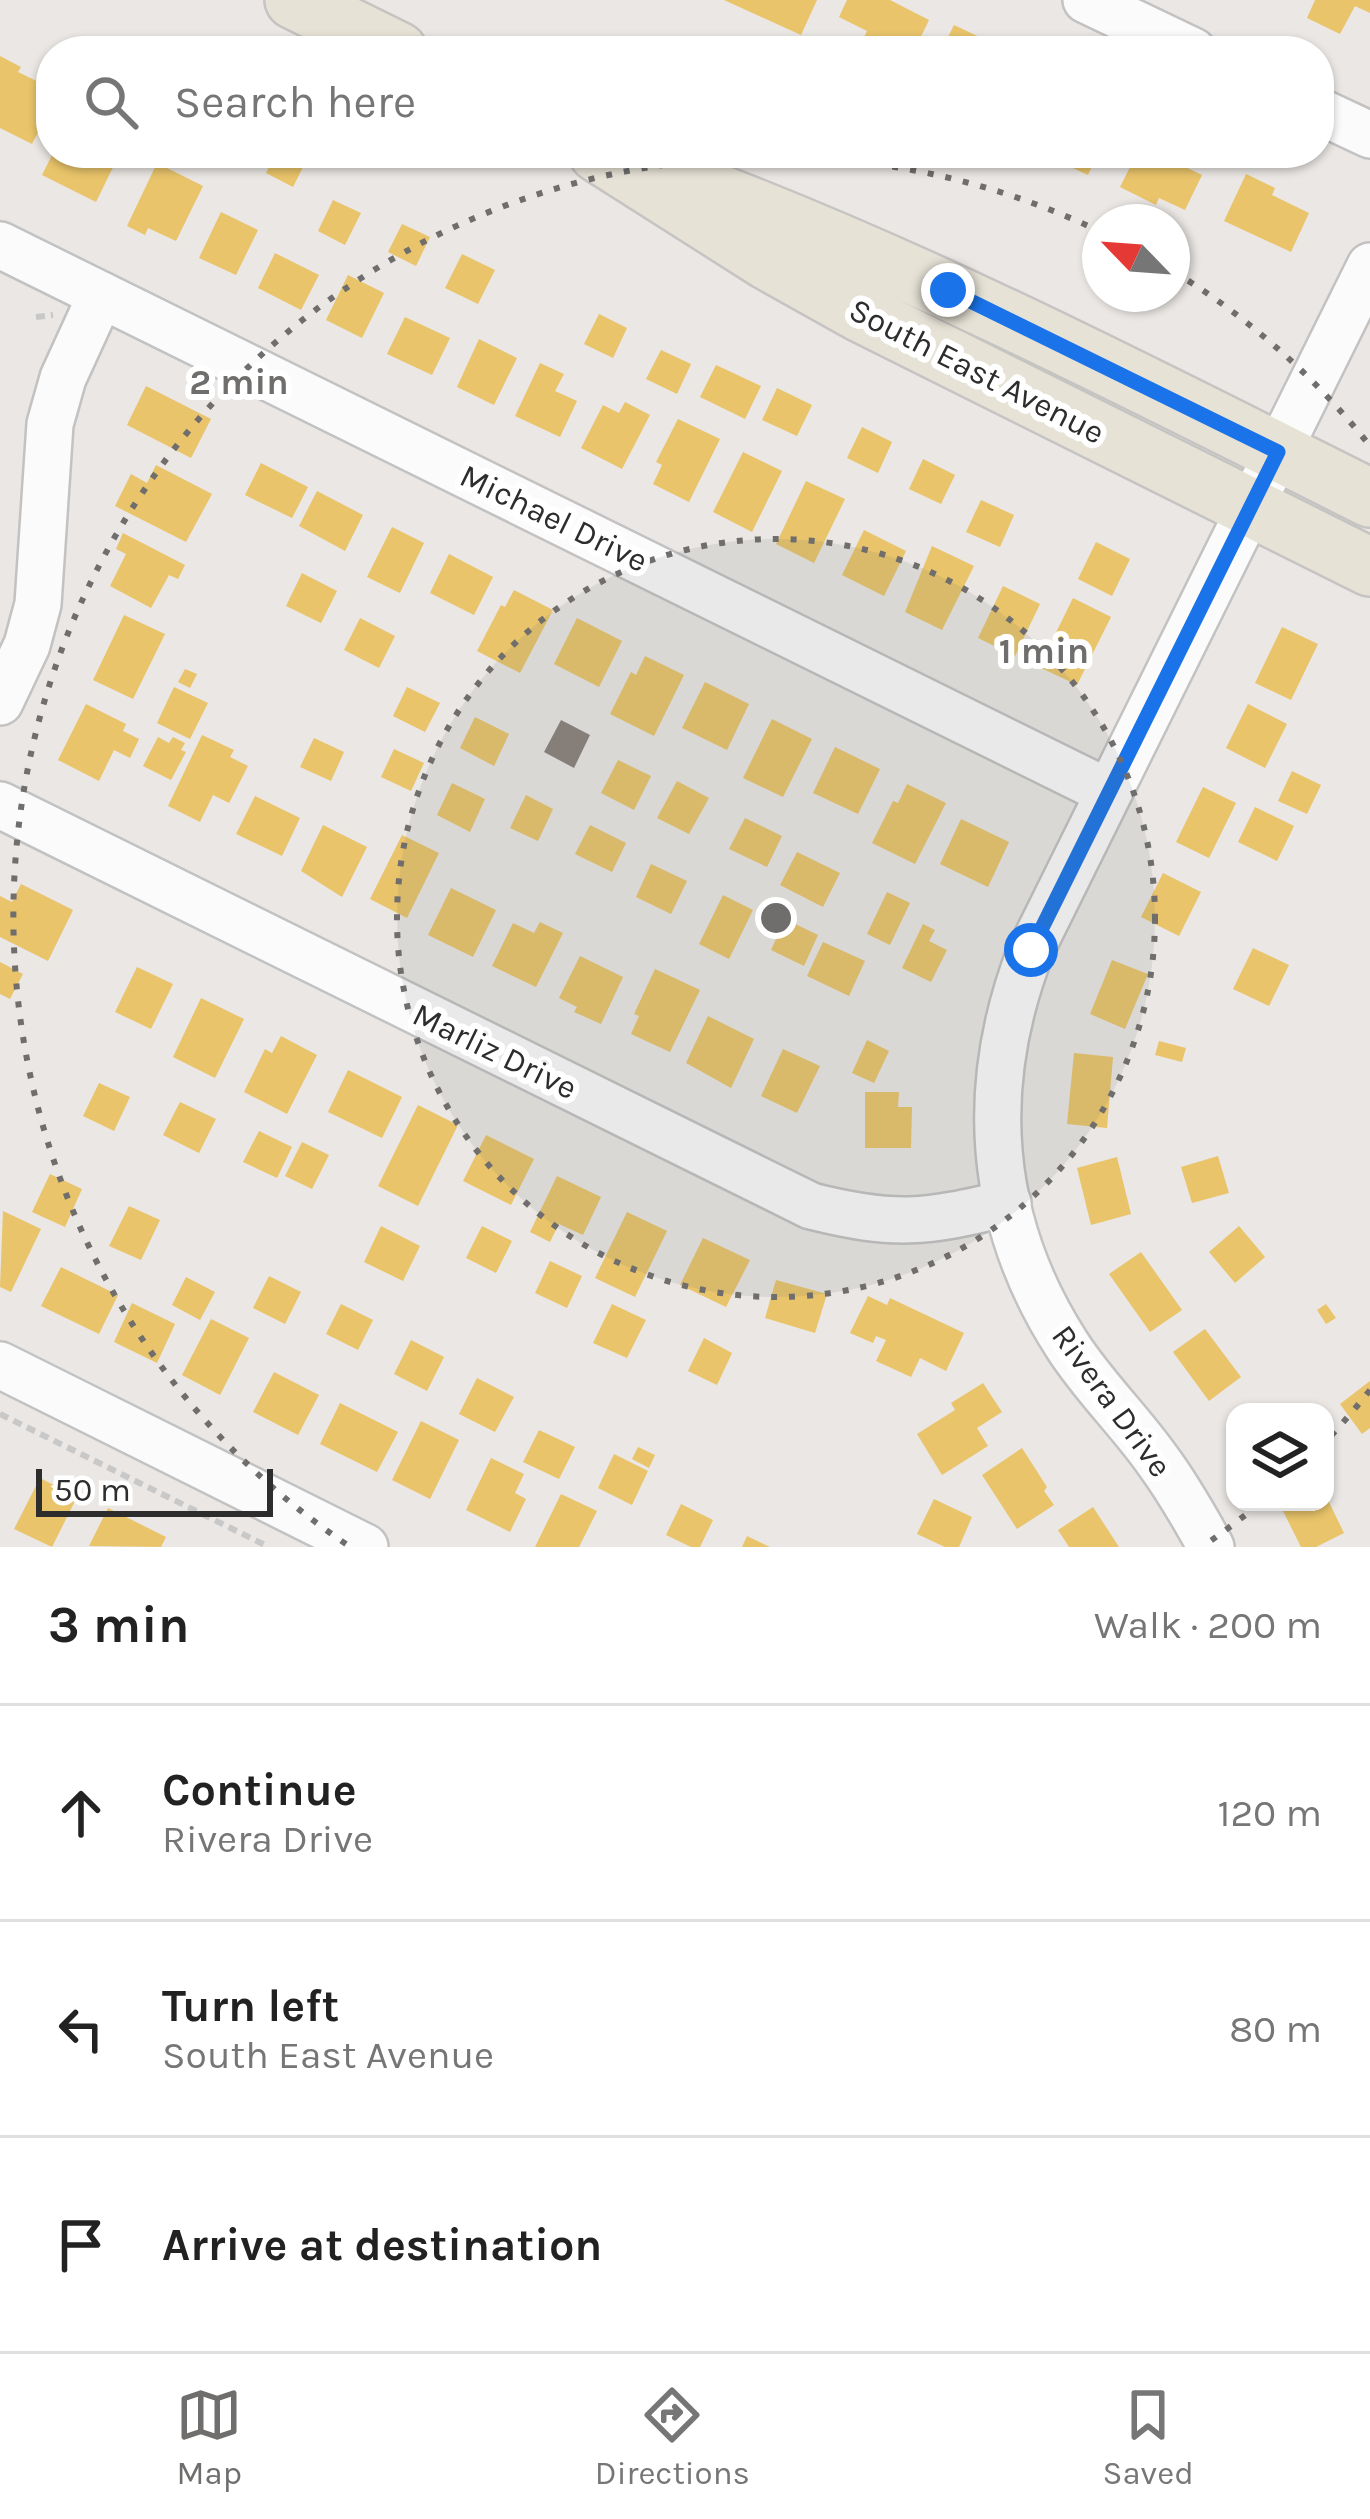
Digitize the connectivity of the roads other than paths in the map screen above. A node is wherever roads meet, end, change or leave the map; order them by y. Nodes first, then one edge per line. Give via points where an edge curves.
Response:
1 (294, 0) edge
2 (1086, 0) edge
3 (367, 36) edge
4 (1162, 36) edge
5 (1334, 118) edge
6 (1370, 135) edge
7 (622, 168) edge
8 (651, 168) edge
9 (0, 244) edge
10 (1370, 266) edge
11 (101, 295) junction
12 (1278, 452) junction
13 (1370, 498) edge
14 (1250, 508) junction
15 (1370, 567) edge
16 (0, 702) edge
17 (1108, 792) junction
18 (0, 805) edge
19 (1008, 1203) junction
20 (0, 1366) edge
21 (365, 1547) edge
22 (1211, 1547) edge

1 - 3 main road
2 - 4 street
5 - 6 street
7 - 14 main road, South East Avenue via 859,312
8 - 12 main road, South East Avenue via 928,281
9 - 11 street, Michael Drive
10 - 12 street, Rivera Drive
11 - 16 street via 50,424 38,604
11 - 17 street, Michael Drive
12 - 13 main road, South East Avenue
12 - 14 street, Rivera Drive
14 - 15 main road, South East Avenue
14 - 17 street, Rivera Drive
17 - 19 street, Rivera Drive via 1031,950 1006,1028 996,1111
18 - 19 street, Marliz Drive via 812,1206 901,1222
19 - 22 street, Rivera Drive via 1017,1249 1069,1348 1159,1462
20 - 21 street

